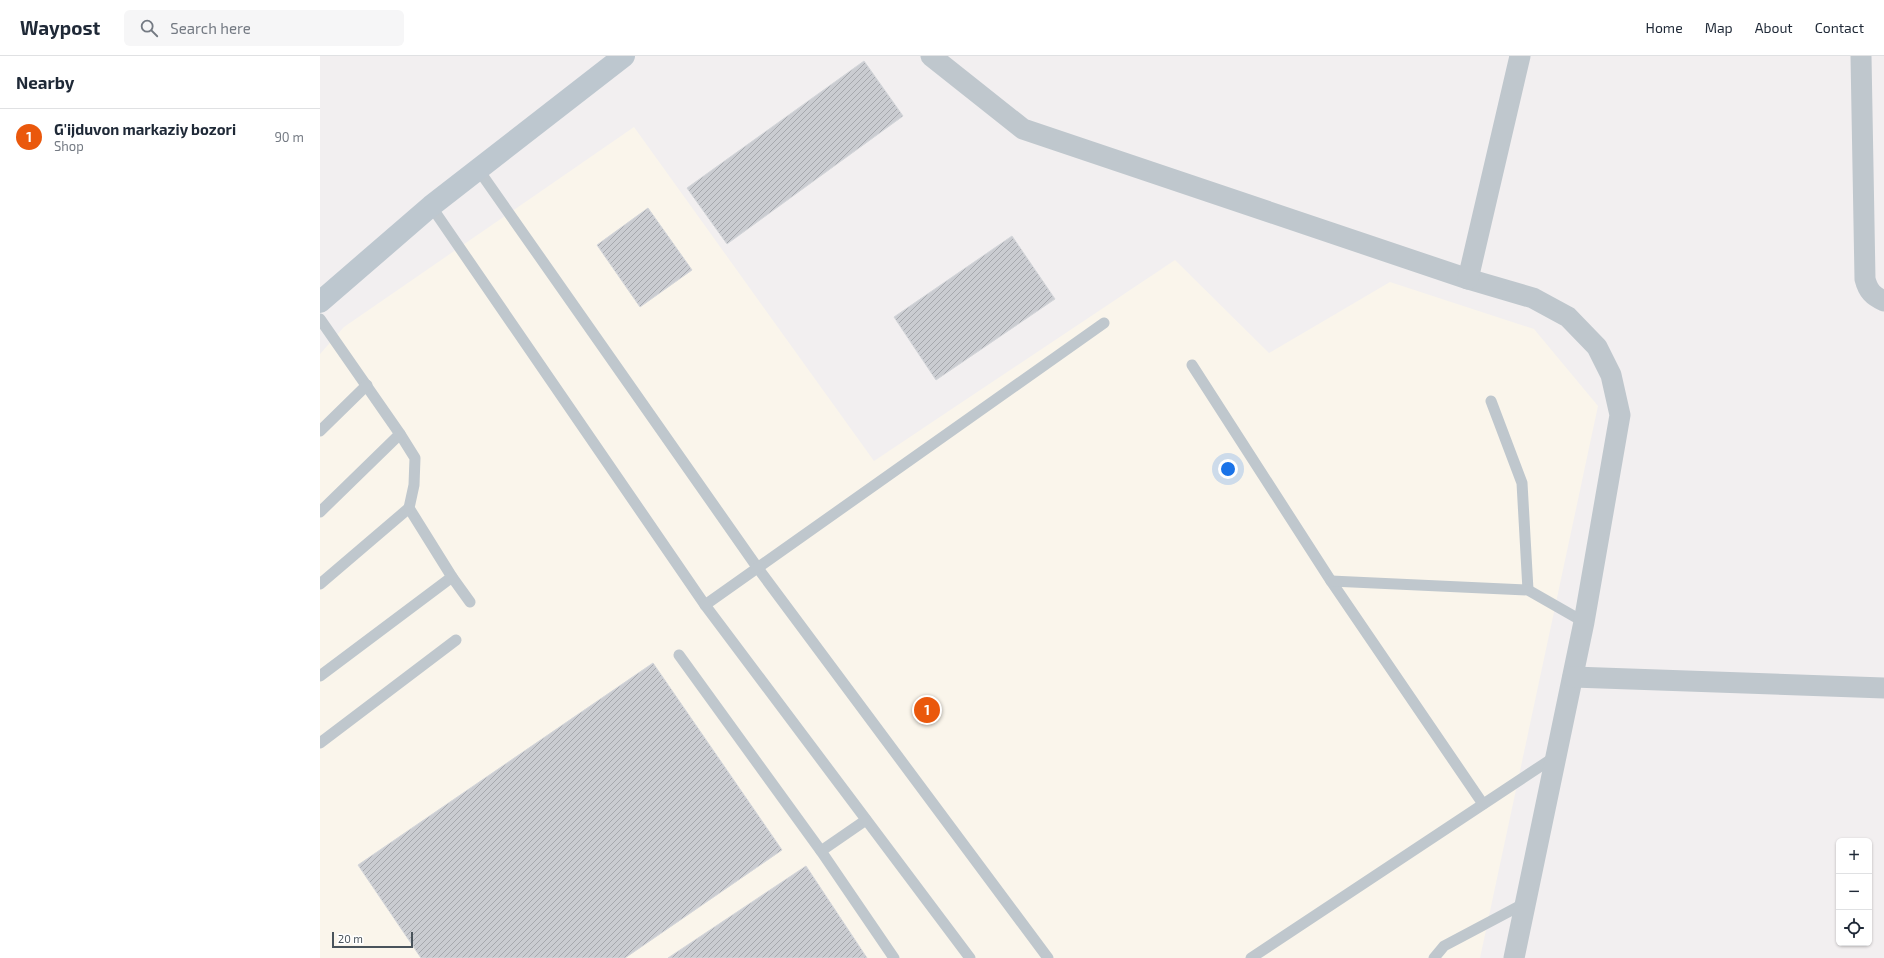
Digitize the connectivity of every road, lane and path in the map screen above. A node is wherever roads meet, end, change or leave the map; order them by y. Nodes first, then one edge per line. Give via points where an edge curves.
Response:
1 (624, 56) edge
2 (931, 56) edge
3 (1520, 56) edge
4 (1861, 56) edge
5 (478, 169) junction
6 (431, 206) junction
7 (1468, 279) junction
8 (1884, 301) edge
9 (320, 302) edge
10 (320, 319) edge
11 (1104, 324) dead end
12 (1192, 365) dead end
13 (367, 385) junction
14 (1491, 401) dead end
15 (320, 431) edge
16 (400, 434) junction
17 (409, 508) junction
18 (320, 512) edge
19 (758, 567) junction
20 (452, 577) junction
21 (1331, 581) junction
22 (320, 584) edge
23 (1528, 590) junction
24 (470, 602) dead end
25 (705, 605) junction
26 (1584, 622) junction
27 (456, 640) dead end
28 (679, 655) dead end
29 (320, 676) edge
30 (1573, 677) junction
31 (1884, 688) edge
32 (320, 743) edge
33 (1556, 756) junction
34 (1484, 804) junction
35 (866, 820) junction
36 (821, 851) junction
37 (1525, 904) junction
38 (894, 958) edge
39 (970, 958) edge
40 (1048, 958) edge
41 (1251, 958) edge
42 (1434, 958) edge
43 (1514, 958) edge

1 - 5 main road
2 - 7 street via 1023,129
3 - 7 street
4 - 8 street via 1865,279 1868,290
5 - 6 main road
5 - 19 lane
6 - 9 main road
6 - 25 lane
7 - 26 street via 1533,298 1568,317 1596,347 1611,375 1620,415
10 - 13 lane
11 - 19 lane
12 - 21 lane
13 - 15 lane
13 - 16 lane
14 - 23 lane via 1522,483
16 - 17 lane via 415,458 414,485
16 - 18 lane
17 - 20 lane
17 - 22 lane
19 - 25 lane
19 - 40 lane
20 - 24 lane
20 - 29 lane
21 - 23 lane
21 - 34 lane
23 - 26 lane
25 - 35 lane
26 - 30 street
27 - 32 lane
28 - 36 lane
30 - 31 street
30 - 33 street
33 - 34 lane
33 - 37 street
34 - 41 lane
35 - 36 lane
35 - 39 lane
36 - 38 lane
37 - 42 lane via 1444,946
37 - 43 street

